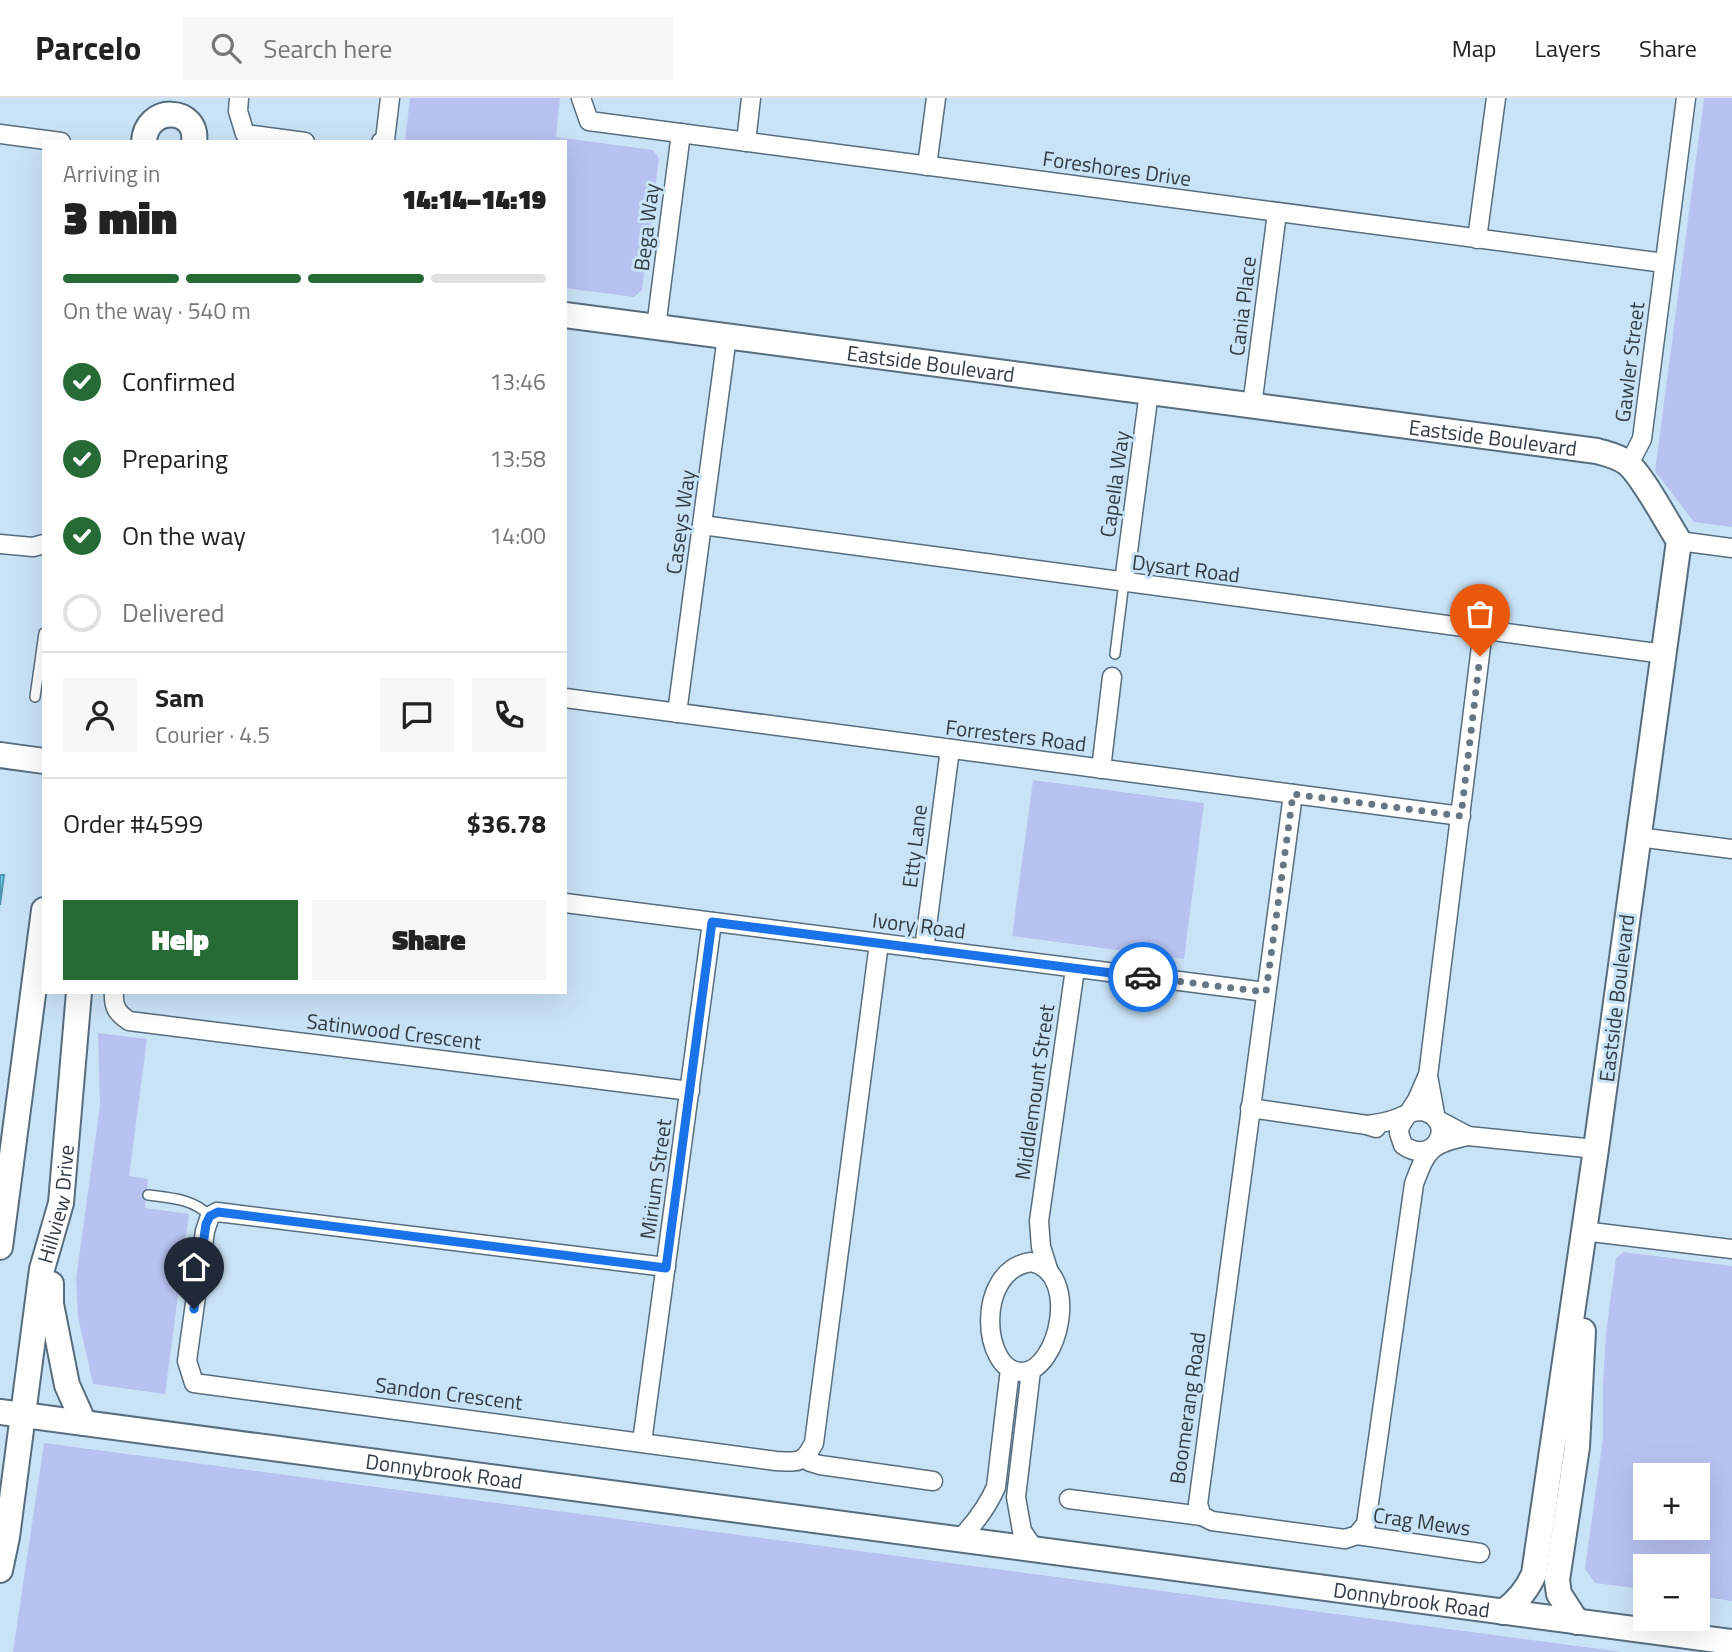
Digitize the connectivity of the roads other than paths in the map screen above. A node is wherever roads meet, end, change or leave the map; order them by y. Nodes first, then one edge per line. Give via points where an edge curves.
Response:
1 (239, 98) edge
2 (390, 98) edge
3 (581, 98) edge
4 (751, 98) edge
5 (936, 98) edge
6 (1496, 98) edge
7 (1686, 98) edge
8 (681, 133) junction
9 (0, 134) edge
10 (46, 140) edge
11 (145, 140) edge
12 (194, 140) edge
13 (290, 140) edge
14 (385, 140) edge
15 (746, 142) junction
16 (927, 166) junction
17 (1277, 213) junction
18 (1477, 239) junction
19 (1664, 263) junction
20 (567, 315) edge
21 (656, 327) junction
22 (727, 336) junction
23 (1149, 392) junction
24 (1252, 406) junction
25 (1629, 464) junction
26 (702, 525) junction
27 (1679, 541) junction
28 (0, 544) edge
29 (42, 545) edge
30 (1732, 548) edge
31 (1124, 582) junction
32 (1483, 629) junction
33 (42, 647) edge
34 (1115, 654) dead end
35 (1664, 654) junction
36 (1112, 677) dead end
37 (35, 697) dead end
38 (567, 698) edge
39 (677, 713) junction
40 (0, 741) edge
41 (42, 746) edge
42 (950, 749) junction
43 (0, 755) edge
44 (42, 761) edge
45 (1101, 769) junction
46 (1293, 794) junction
47 (1461, 816) junction
48 (1638, 837) junction
49 (1732, 849) edge
50 (567, 903) edge
51 (712, 922) junction
52 (42, 925) edge
53 (879, 943) junction
54 (924, 949) junction
55 (1075, 969) junction
56 (1266, 992) junction
57 (79, 994) edge
58 (114, 994) edge
59 (1428, 1076) junction
60 (690, 1091) junction
61 (1251, 1108) junction
62 (1408, 1115) junction
63 (1436, 1119) junction
64 (1367, 1125) junction
65 (1468, 1136) junction
66 (1403, 1145) junction
67 (1432, 1148) junction
68 (1596, 1149) junction
69 (1414, 1184) junction
70 (148, 1195) dead end
71 (61, 1203) junction
72 (210, 1216) junction
73 (1039, 1221) junction
74 (1582, 1235) junction
75 (0, 1247) edge
76 (1732, 1249) edge
77 (666, 1268) junction
78 (1012, 1268) junction
79 (1048, 1269) junction
80 (1010, 1369) junction
81 (1031, 1371) junction
82 (12, 1414) edge
83 (84, 1423) junction
84 (642, 1442) junction
85 (806, 1458) junction
86 (933, 1481) dead end
87 (1069, 1499) dead end
88 (1202, 1516) junction
89 (888, 1530) junction
90 (1357, 1535) junction
91 (960, 1539) junction
92 (1035, 1550) junction
93 (1480, 1553) dead end
94 (1092, 1557) junction
95 (0, 1570) edge
96 (1503, 1612) junction
97 (1577, 1622) junction
98 (1732, 1642) edge

1 - 13 street via 245,134
2 - 14 street
3 - 8 street, Foreshores Drive via 589,121
4 - 15 street
5 - 16 street
6 - 18 street
7 - 19 street, Gawler Street
8 - 15 street, Foreshores Drive
8 - 21 street, Bega Way
9 - 10 street
11 - 12 street via 149,123 165,115 184,117 191,123
15 - 16 street, Foreshores Drive
16 - 17 street, Foreshores Drive
17 - 18 street, Foreshores Drive
17 - 24 street, Cania Place
18 - 19 street, Foreshores Drive
19 - 25 street, Gawler Street via 1642,439
20 - 21 street, Eastside Boulevard
21 - 22 street, Eastside Boulevard
22 - 23 street, Eastside Boulevard
22 - 26 street, Caseys Way
23 - 24 street, Eastside Boulevard
23 - 31 street, Capella Way
24 - 25 street, Eastside Boulevard via 1597,451
25 - 27 street
26 - 31 street, Dysart Road
26 - 39 street, Caseys Way
27 - 30 street
27 - 35 street, Eastside Boulevard
28 - 29 street
31 - 32 street, Dysart Road
31 - 34 lane
32 - 35 street, Dysart Road
32 - 47 street
33 - 37 lane
35 - 48 street, Eastside Boulevard
36 - 45 street
38 - 39 street, Forresters Road
39 - 42 street, Forresters Road
40 - 41 street
42 - 45 street, Forresters Road
42 - 54 street, Etty Lane
43 - 44 street
45 - 46 street, Forresters Road
46 - 47 street, Forresters Road
46 - 56 street, Boomerang Road
47 - 59 street
48 - 49 street
48 - 68 street, Eastside Boulevard
50 - 51 street, Ivory Road
51 - 53 street, Ivory Road
51 - 60 street, Mirium Street
52 - 75 street
53 - 54 street, Ivory Road
53 - 85 street via 814,1443
54 - 55 street, Ivory Road
55 - 56 street, Ivory Road
55 - 73 street, Middlemount Street
56 - 61 street, Boomerang Road
57 - 71 street, Hillview Drive
58 - 60 street, Satinwood Crescent via 113,1005 129,1021
59 - 62 street
59 - 63 street
60 - 77 street, Mirium Street
61 - 64 street
61 - 88 street, Boomerang Road via 1198,1504
62 - 63 street via 1421,1111
62 - 64 street
62 - 66 street via 1400,1126
63 - 65 street
63 - 67 street via 1440,1134
64 - 66 street via 1387,1132
65 - 67 street
65 - 68 street
66 - 67 street via 1415,1152
66 - 69 street
67 - 69 street
68 - 74 street, Eastside Boulevard
69 - 90 street via 1366,1524
70 - 72 lane via 184,1200
71 - 82 street, Hillview Drive
71 - 83 street via 51,1304 67,1385
72 - 77 street via 227,1212
72 - 84 street, Sandon Crescent via 187,1361 194,1383
73 - 78 street, Middlemount Street
73 - 79 street, Middlemount Street
74 - 76 street
74 - 96 street, Eastside Boulevard via 1534,1574 1528,1587
74 - 97 street, Eastside Boulevard via 1577,1447 1557,1580 1559,1594
77 - 84 street, Mirium Street
78 - 79 street via 1031,1262
78 - 80 street via 996,1288 989,1321 996,1351
79 - 81 street via 1060,1302 1058,1331
80 - 81 street
80 - 91 street via 996,1487 975,1524
81 - 92 street via 1016,1497 1022,1531
82 - 83 street, Donnybrook Road
82 - 95 street, Hillview Drive via 7,1537
83 - 89 street, Donnybrook Road
84 - 85 street, Sandon Crescent via 776,1461
85 - 86 street via 820,1465
87 - 88 street
88 - 90 street via 1345,1539
89 - 91 street, Donnybrook Road
89 - 94 street, Donnybrook Road via 921,1546 1058,1564
90 - 93 street, Crag Mews
91 - 92 street, Donnybrook Road
92 - 94 street, Donnybrook Road
94 - 96 street, Donnybrook Road
96 - 97 street, Donnybrook Road
97 - 98 street, Donnybrook Road

